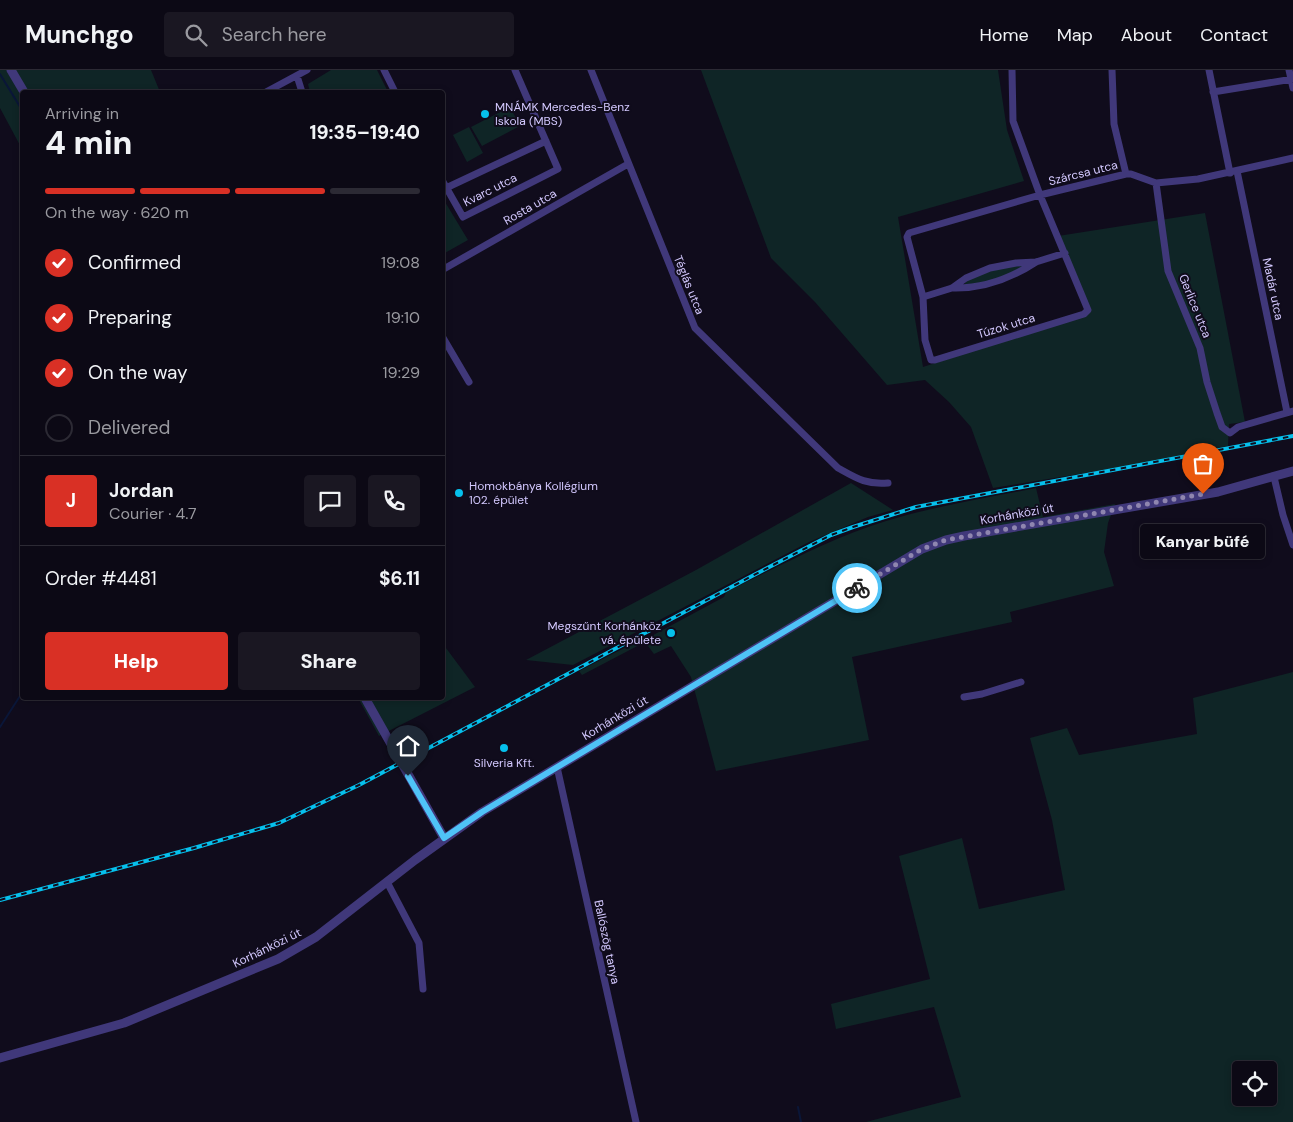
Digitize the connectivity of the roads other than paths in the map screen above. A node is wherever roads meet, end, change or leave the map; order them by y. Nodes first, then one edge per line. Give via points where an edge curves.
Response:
1 (11, 70) edge
2 (384, 70) edge
3 (515, 70) edge
4 (591, 70) edge
5 (1012, 70) edge
6 (1112, 70) edge
7 (1209, 70) edge
8 (1289, 70) edge
9 (301, 72) edge
10 (1292, 80) edge
11 (1293, 88) edge
12 (23, 90) edge
13 (270, 90) edge
14 (302, 90) edge
15 (394, 90) edge
16 (1214, 92) junction
17 (546, 141) junction
18 (1293, 158) edge
19 (628, 164) junction
20 (1234, 172) junction
21 (1126, 174) junction
22 (1156, 183) junction
23 (446, 188) joint
24 (1040, 195) junction
25 (909, 233) joint
26 (1065, 254) junction
27 (1036, 262) junction
28 (445, 268) edge
29 (952, 288) junction
30 (923, 296) junction
31 (445, 341) edge
32 (469, 382) dead end
33 (1290, 411) edge
34 (1293, 471) edge
35 (1274, 477) junction
36 (888, 483) dead end
37 (1293, 545) edge
38 (1021, 682) dead end
39 (964, 697) dead end
40 (366, 700) edge
41 (557, 767) junction
42 (444, 838) junction
43 (387, 882) junction
44 (423, 989) dead end
45 (0, 1058) edge
46 (636, 1122) edge

1 - 12 street
2 - 15 street
3 - 17 street
4 - 19 street, Téglás utca
5 - 24 street, Túzok utca via 1013,121
6 - 21 street via 1114,124
7 - 16 street, Madár utca
8 - 10 street
9 - 13 street
9 - 14 street
10 - 11 street
10 - 16 street
16 - 20 street, Madár utca
17 - 23 street, Kvarc utca
17 - 23 street, Kvarc utca via 558,169 462,217
18 - 20 street, Szárcsa utca
19 - 28 street, Rosta utca
19 - 36 street, Téglás utca via 695,328 838,468 860,481
20 - 22 street, Szárcsa utca
20 - 33 street, Madár utca
21 - 22 street, Szárcsa utca
21 - 24 street, Szárcsa utca
22 - 33 street, Gerlice utca via 1168,270 1200,348 1222,426 1230,433 1238,427
24 - 25 street, Szárcsa utca
24 - 26 street, Túzok utca
25 - 30 street, Túzok utca via 907,237
26 - 27 street
26 - 30 street, Túzok utca via 1087,304 1088,310 1084,314 934,360 931,360 925,340
27 - 29 street via 990,268
27 - 29 street via 994,284
29 - 30 street
31 - 32 street
34 - 35 street, Korhánközi út
35 - 37 street
35 - 41 street, Korhánközi út via 1218,492 964,536 928,546
38 - 39 street
40 - 42 street
41 - 42 street, Korhánközi út
41 - 46 street, Ballószög tanya
42 - 43 street, Korhánközi út
43 - 44 street via 420,943
43 - 45 street, Korhánközi út via 316,937 278,959 124,1023

